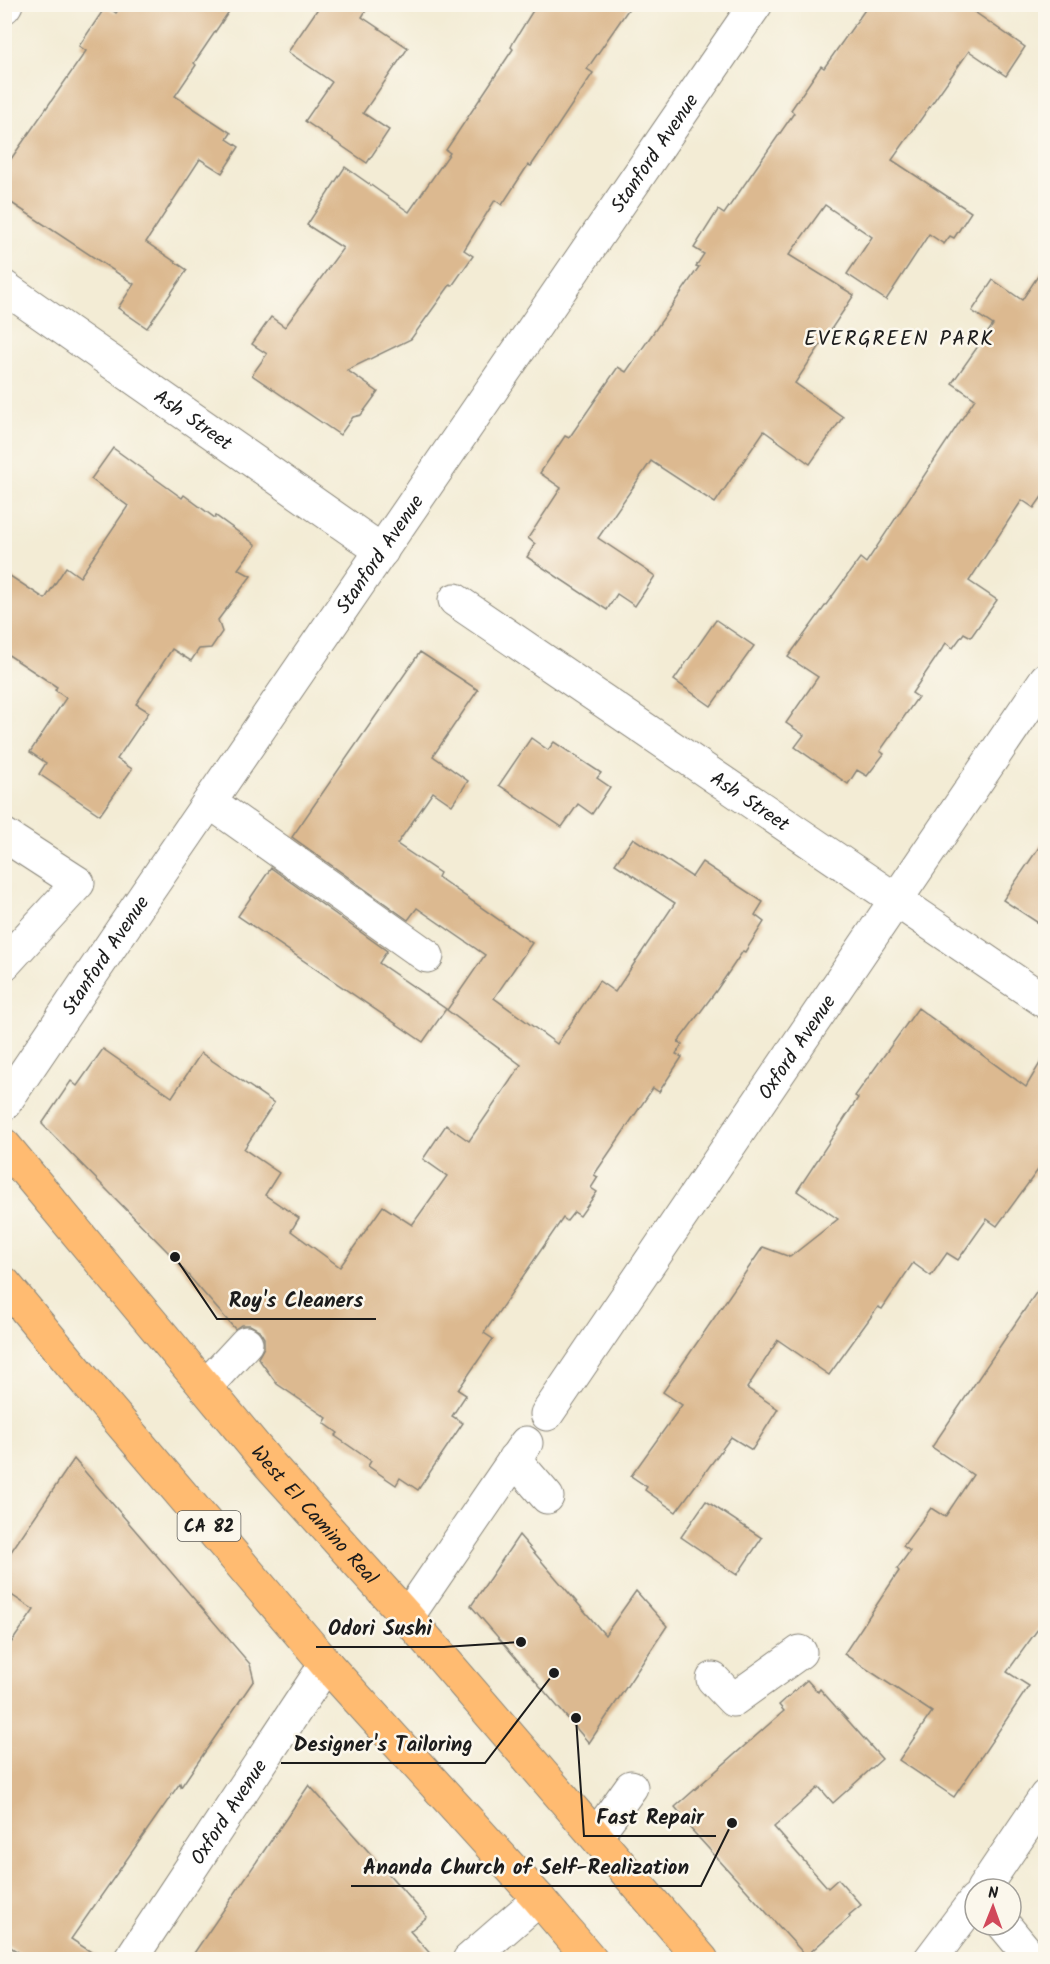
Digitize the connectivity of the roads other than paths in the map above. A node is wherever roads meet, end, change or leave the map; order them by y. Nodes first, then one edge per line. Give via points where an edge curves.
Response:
1 (756, 4) edge
2 (4, 287) edge
3 (381, 551) junction
4 (454, 600) dead end
5 (1046, 679) edge
6 (210, 802) junction
7 (4, 835) edge
8 (895, 900) junction
9 (427, 956) dead end
10 (4, 964) edge
11 (1046, 1002) edge
12 (4, 1104) edge
13 (4, 1145) edge
14 (4, 1283) edge
15 (246, 1343) dead end
16 (205, 1387) junction
17 (547, 1414) dead end
18 (547, 1497) dead end
19 (407, 1617) junction
20 (800, 1652) dead end
21 (326, 1664) junction
22 (713, 1679) dead end
23 (630, 1787) dead end
24 (1046, 1796) edge
25 (596, 1836) junction
26 (991, 1877) edge
27 (539, 1899) junction
28 (963, 1916) edge
29 (1014, 1937) edge
30 (130, 1959) edge
31 (469, 1959) edge
32 (591, 1959) edge
33 (702, 1959) edge
34 (930, 1959) edge
35 (1033, 1959) edge

1 - 3 street, Stanford Avenue
2 - 3 street, Ash Street
3 - 6 street, Stanford Avenue
4 - 8 street, Ash Street
5 - 8 street, Oxford Avenue
6 - 9 street
6 - 12 street, Stanford Avenue
7 - 10 street via 78,884
8 - 11 street, Ash Street
8 - 17 street, Oxford Avenue
13 - 16 main road, West El Camino Real
14 - 21 main road, CA 82
15 - 16 street
16 - 19 main road, West El Camino Real
18 - 19 street via 520,1451
19 - 25 main road, West El Camino Real
20 - 22 street via 733,1700
21 - 27 main road, CA 82
21 - 30 street, Oxford Avenue
23 - 25 street
24 - 26 street
25 - 33 main road, West El Camino Real
27 - 31 street
27 - 32 main road, CA 82
28 - 34 street
29 - 35 street

